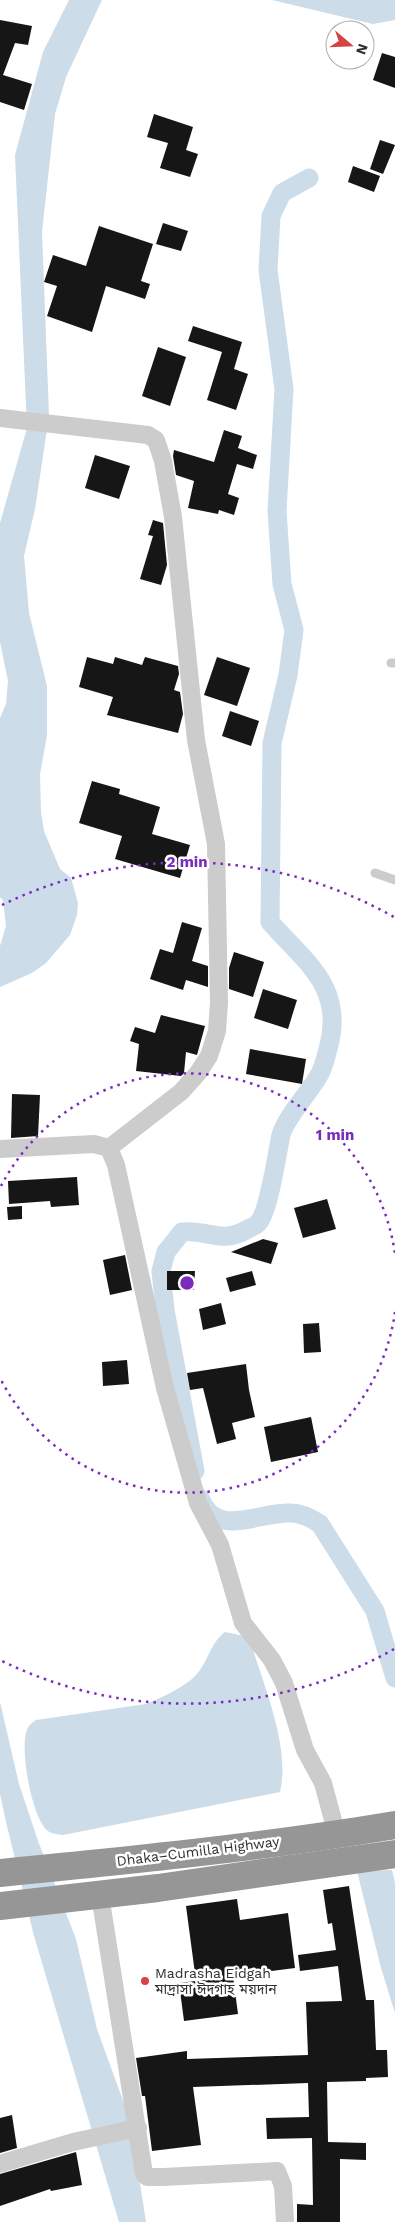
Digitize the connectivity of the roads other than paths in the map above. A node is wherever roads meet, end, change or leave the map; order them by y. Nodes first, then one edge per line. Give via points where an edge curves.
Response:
1 (1, 418) edge
2 (375, 874) dead end
3 (395, 880) edge
4 (109, 1148) junction
5 (0, 1149) edge
6 (395, 1825) edge
7 (337, 1835) junction
8 (395, 1854) edge
9 (0, 1873) edge
10 (89, 1896) junction
11 (1, 1906) edge
12 (138, 2128) junction
13 (0, 2164) edge
14 (286, 2222) edge

1 - 4 street via 148,435 156,440 163,461 173,517 196,740 216,844 217,1031 209,1056 181,1092
2 - 3 lane
4 - 5 street via 94,1144
4 - 7 street via 116,1165 165,1388 198,1503 220,1545 242,1623 272,1660 284,1683 305,1750 323,1783
6 - 7 highway, Dhaka–Cumilla Highway
7 - 9 highway, Dhaka–Cumilla Highway
8 - 10 highway
10 - 11 highway
10 - 12 street
12 - 13 street via 73,2142
12 - 14 street via 147,2177 277,2171 283,2186

